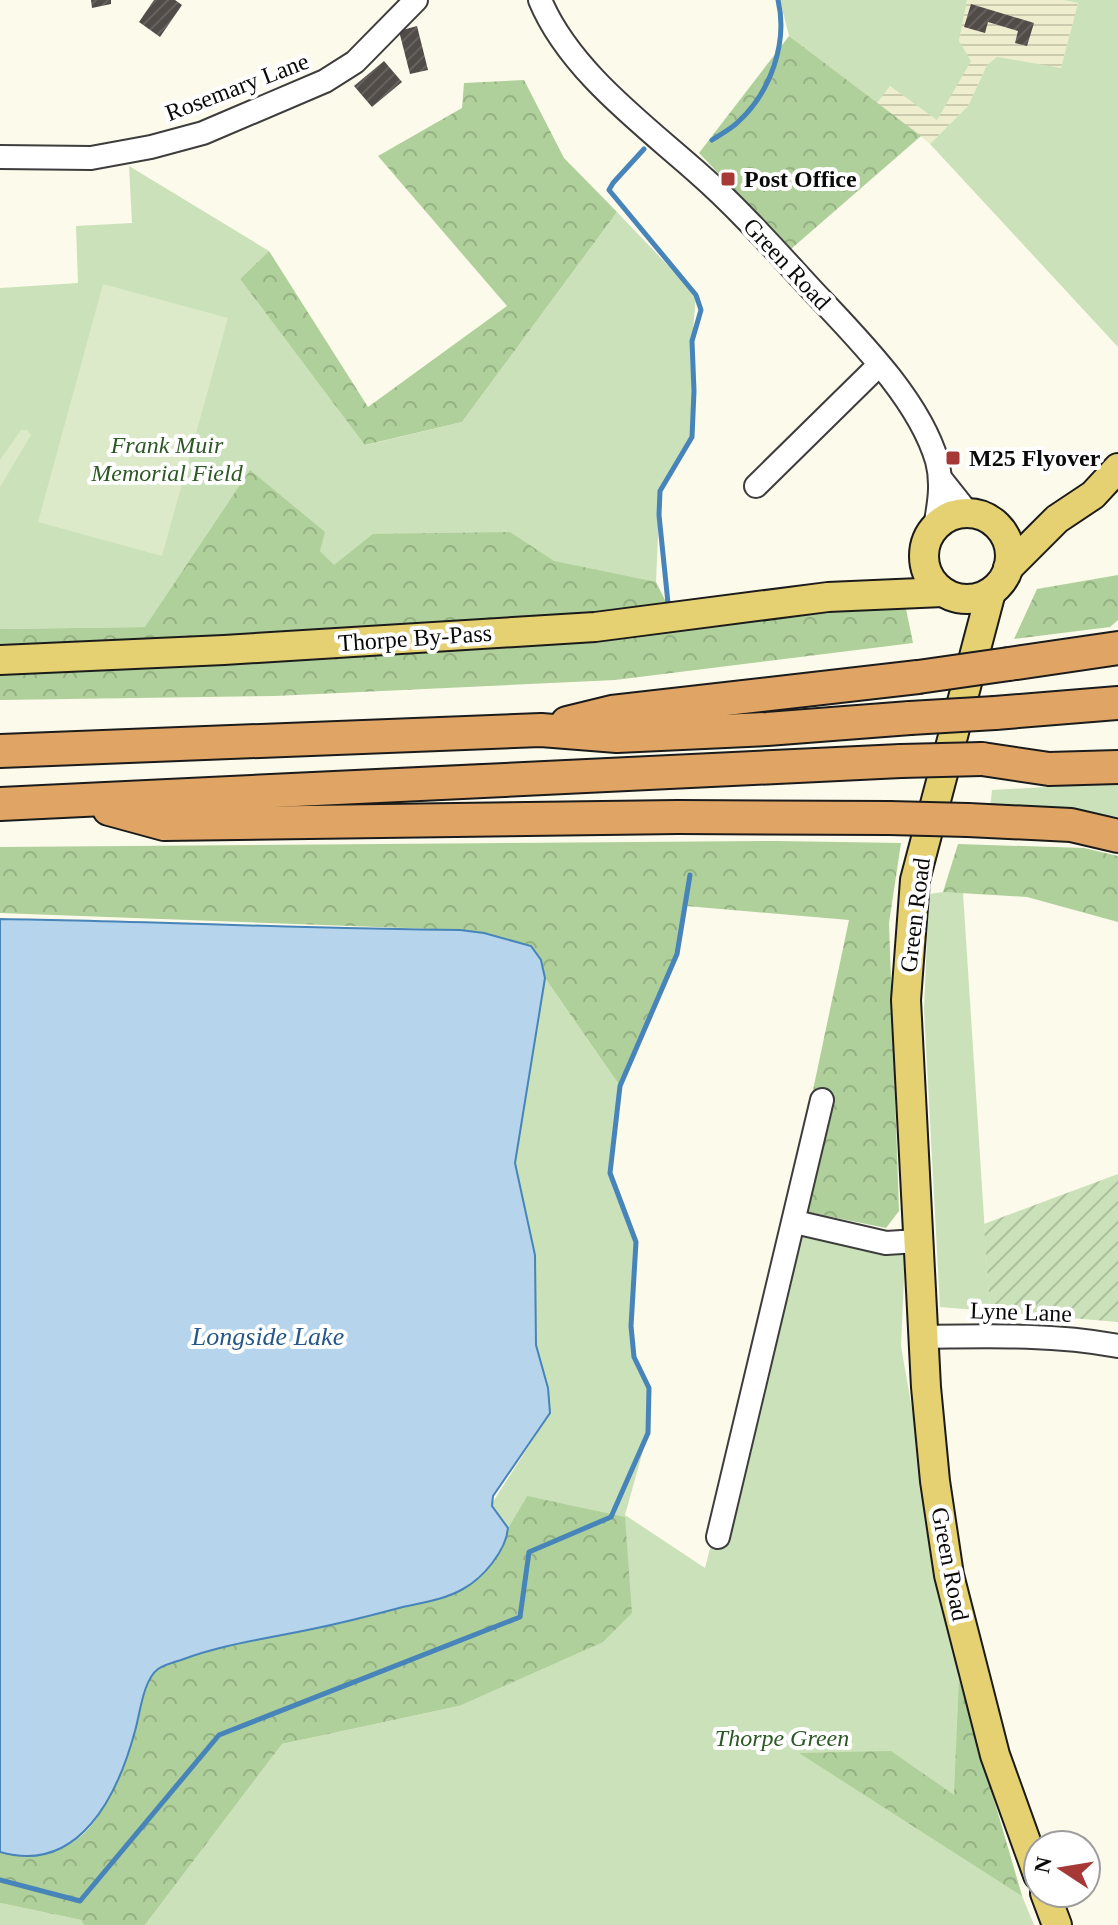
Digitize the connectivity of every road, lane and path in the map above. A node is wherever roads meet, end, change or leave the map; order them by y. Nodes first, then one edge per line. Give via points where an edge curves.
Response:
1 (416, 0) edge
2 (540, 0) edge
3 (0, 157) edge
4 (879, 365) junction
5 (1118, 468) edge
6 (941, 479) junction
7 (756, 486) dead end
8 (968, 513) junction
9 (1057, 519) junction
10 (995, 524) junction
11 (935, 527) junction
12 (924, 556) junction
13 (1008, 568) junction
14 (991, 592) junction
15 (950, 596) junction
16 (828, 597) junction
17 (976, 643) junction
18 (1118, 648) edge
19 (0, 660) edge
20 (1118, 703) edge
21 (541, 730) junction
22 (1118, 747) edge
23 (0, 751) edge
24 (982, 759) junction
25 (1118, 767) edge
26 (83, 801) junction
27 (0, 804) edge
28 (1118, 836) edge
29 (822, 1100) dead end
30 (795, 1222) junction
31 (918, 1241) junction
32 (922, 1337) junction
33 (1118, 1346) edge
34 (718, 1537) dead end
35 (1022, 1830) edge

1 - 3 street, Rosemary Lane via 355,62 335,75 203,133 91,158
2 - 4 street, Green Road via 552,26 601,84 765,238
4 - 6 street, Green Road via 923,429
4 - 7 street
5 - 9 main road via 1093,495
6 - 8 street, Green Road
6 - 11 street, Green Road
8 - 10 main road
8 - 11 main road
9 - 10 main road
9 - 13 main road
10 - 13 main road via 1009,547
11 - 12 main road
12 - 15 main road via 931,580
12 - 16 main road, Thorpe By-Pass via 907,571
13 - 14 main road
14 - 15 main road via 975,599
14 - 17 main road, Green Road
15 - 16 main road, Thorpe By-Pass
15 - 17 main road
16 - 19 main road, Thorpe By-Pass via 595,627
17 - 31 main road, Green Road via 915,880 909,930 906,1000
18 - 21 highway, bridge via 612,712
20 - 21 highway, bridge via 767,729 617,736
21 - 23 highway
22 - 24 highway
24 - 25 highway via 1049,769
24 - 26 highway, bridge
26 - 27 highway
26 - 28 highway, bridge via 164,824 889,818 1071,825
29 - 30 street
30 - 31 street via 886,1243
30 - 34 street
31 - 32 main road, Green Road
32 - 33 street, Lyne Lane via 1003,1336
32 - 35 main road, Green Road via 949,1575 995,1755

